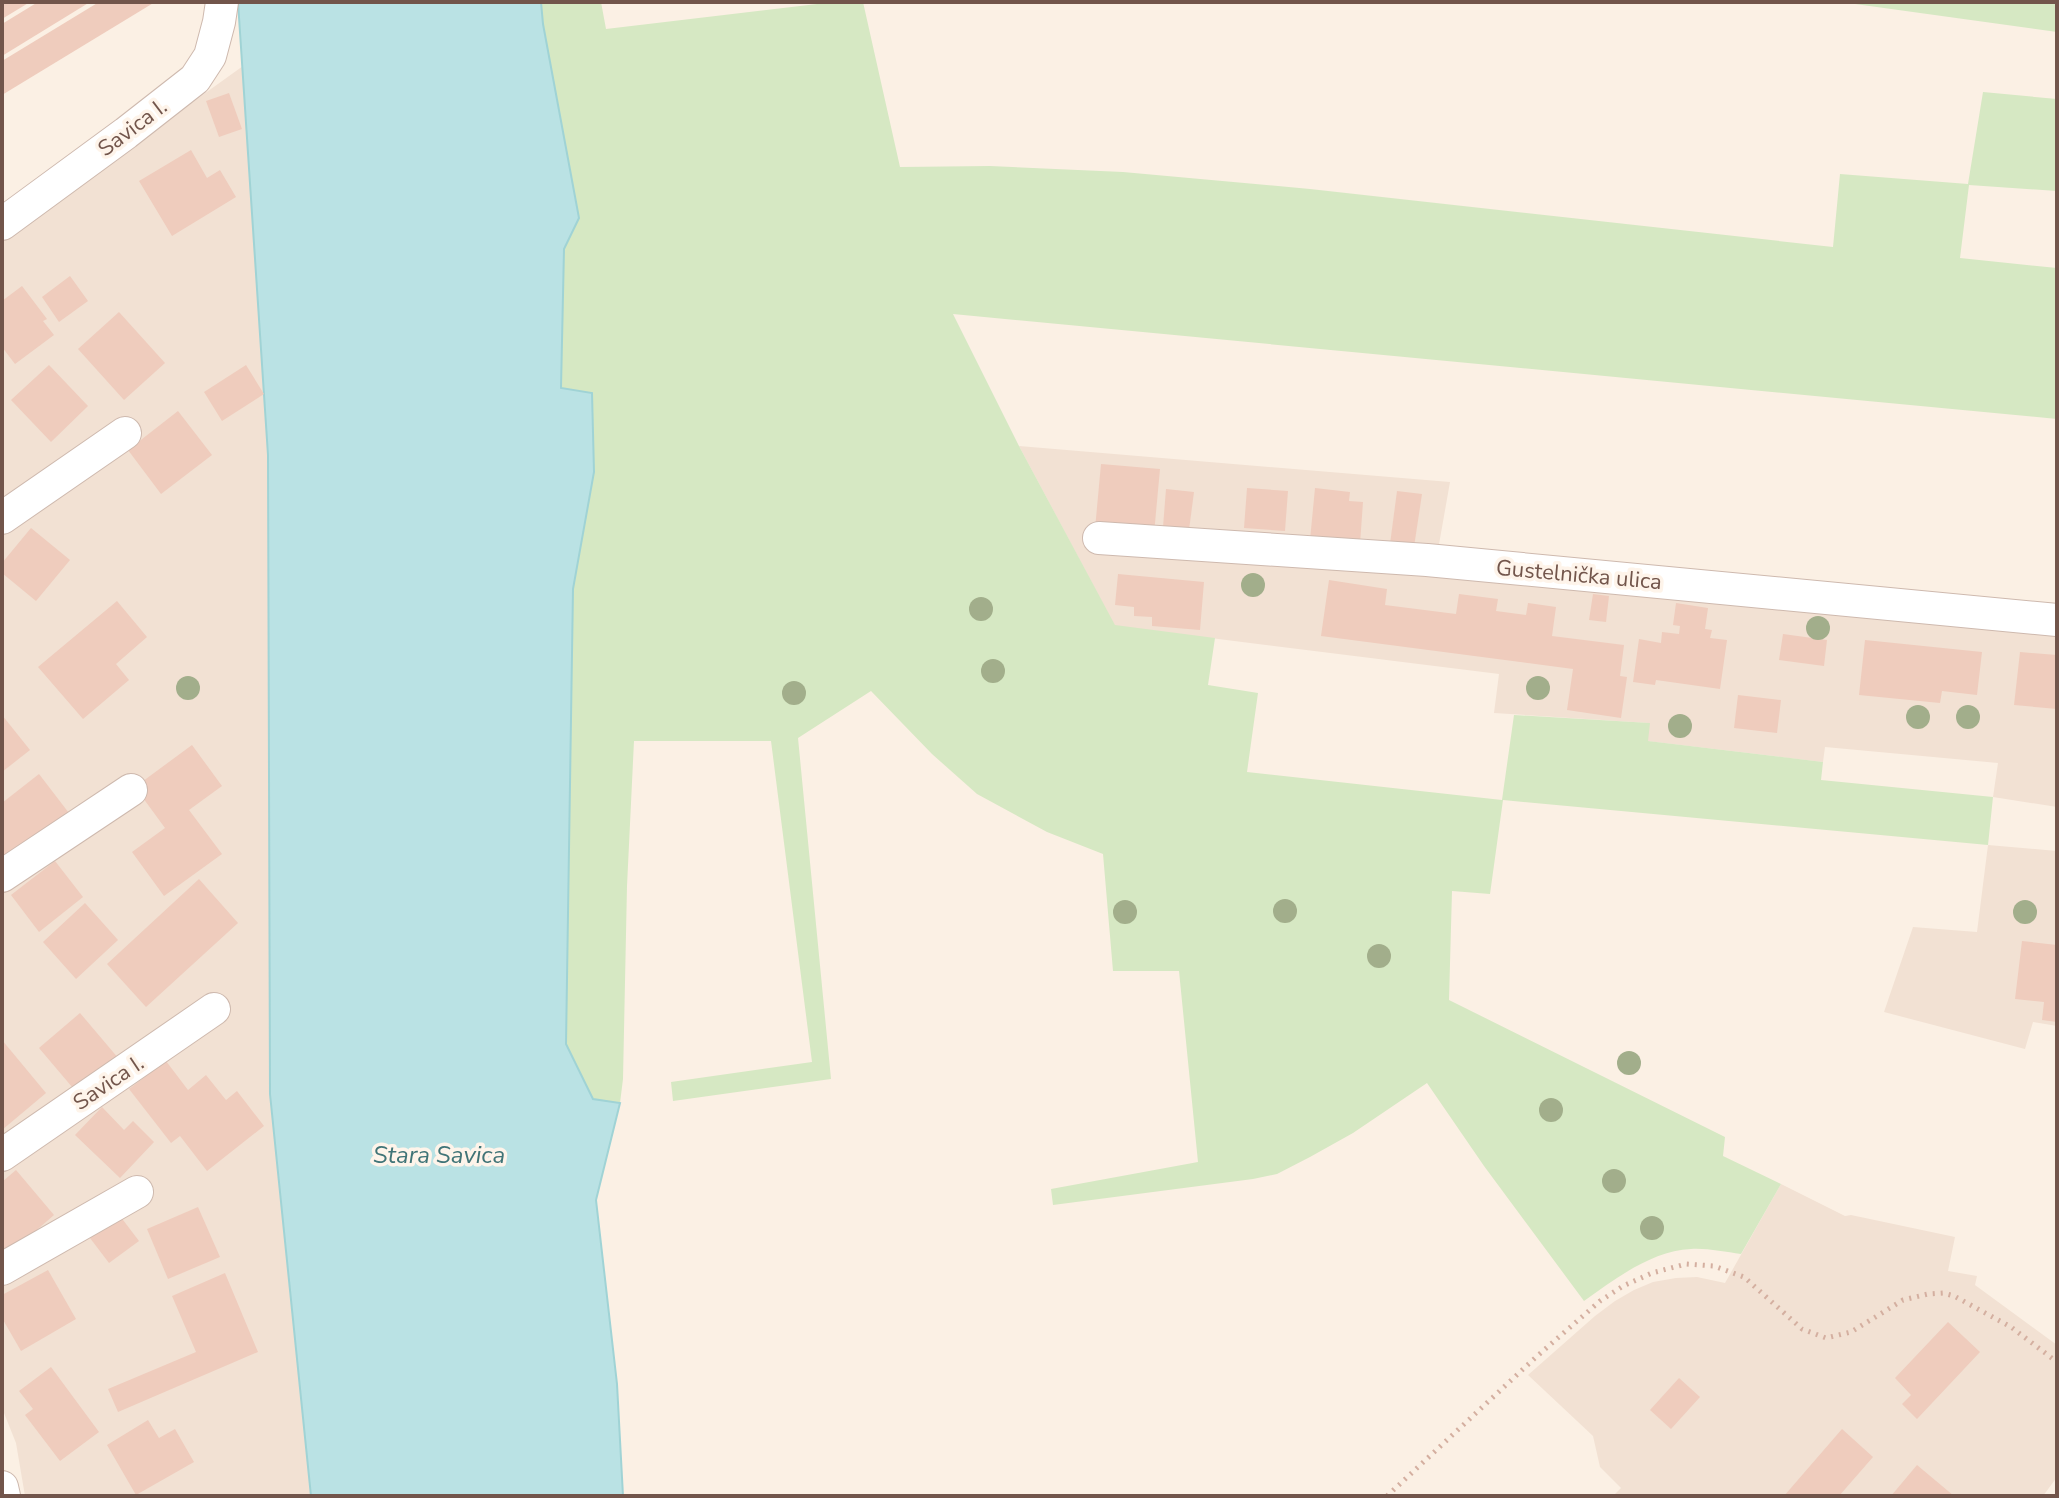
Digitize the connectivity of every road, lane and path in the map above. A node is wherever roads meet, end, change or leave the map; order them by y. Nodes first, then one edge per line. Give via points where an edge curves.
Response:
1 (222, 2) edge
2 (2, 224) edge
3 (125, 433) dead end
4 (2, 518) edge
5 (1099, 538) dead end
6 (2057, 620) edge
7 (131, 790) dead end
8 (2, 876) edge
9 (214, 1009) dead end
10 (2, 1155) edge
11 (137, 1192) dead end
12 (2, 1269) edge
13 (2057, 1362) edge
14 (2, 1487) edge
15 (4, 1496) edge
16 (1387, 1496) edge

1 - 2 street, Savica I. via 210,56 195,79
3 - 4 street
5 - 6 street, Gustelnička ulica via 1427,560
7 - 8 street
9 - 10 street, Savica I.
11 - 12 street
13 - 16 path via 2011,1327 1943,1293 1903,1300 1851,1332 1826,1338 1802,1329 1744,1277 1714,1266 1686,1264 1652,1273 1600,1301
14 - 15 street

